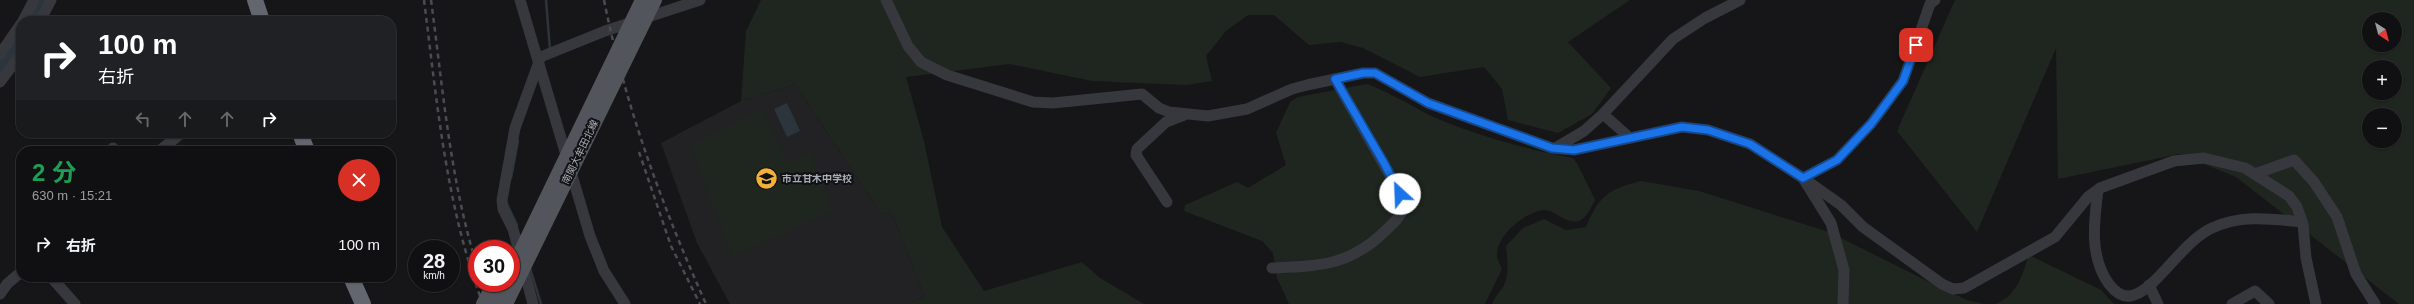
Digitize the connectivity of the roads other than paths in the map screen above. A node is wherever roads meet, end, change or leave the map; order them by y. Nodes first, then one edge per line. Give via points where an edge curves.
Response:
1 (34, 0) edge
2 (51, 0) edge
3 (255, 0) edge
4 (520, 0) edge
5 (642, 0) edge
6 (655, 0) edge
7 (700, 0) edge
8 (886, 0) edge
9 (1740, 0) edge
10 (1935, 0) edge
11 (26, 16) edge
12 (43, 16) edge
13 (260, 16) edge
14 (16, 31) edge
15 (0, 54) edge
16 (538, 60) junction
17 (16, 61) edge
18 (1335, 79) junction
19 (0, 82) edge
20 (1186, 114) junction
21 (1603, 114) junction
22 (175, 138) edge
23 (1630, 138) junction
24 (165, 146) edge
25 (1557, 147) junction
26 (2255, 174) junction
27 (1803, 178) junction
28 (555, 181) junction
29 (2098, 190) junction
30 (1167, 202) dead end
31 (2302, 222) junction
32 (544, 226) junction
33 (517, 240) edge
34 (520, 253) edge
35 (1272, 268) dead end
36 (16, 276) edge
37 (55, 282) edge
38 (353, 282) edge
39 (2149, 285) junction
40 (489, 292) edge
41 (501, 292) edge
42 (0, 294) edge
43 (74, 304) edge
44 (363, 304) edge
45 (483, 304) edge
46 (495, 304) edge
47 (506, 304) edge
48 (513, 304) edge
49 (533, 304) edge
50 (625, 304) edge
51 (1843, 304) edge
52 (2158, 304) edge
53 (2232, 304) edge
54 (2269, 304) edge
55 (2316, 304) edge
56 (2375, 304) edge

1 - 11 street
2 - 12 street
3 - 13 highway
4 - 16 street
5 - 28 main road, 南関大牟田北線, bridge
6 - 32 main road, 南関大牟田北線, bridge
7 - 16 street via 605,31
8 - 20 street via 908,46 921,62 947,75 1033,102 1053,103 1142,94 1159,108
9 - 21 street via 1705,18 1673,40
10 - 27 street via 1930,4 1903,81 1871,124 1837,160
14 - 15 street
16 - 49 street via 515,128 502,200 503,209 514,230
16 - 50 street via 590,236 604,271
17 - 19 street
18 - 20 street via 1292,89 1229,114
18 - 25 street via 1375,73 1428,103 1552,148
18 - 35 street via 1396,186 1403,203 1401,215 1362,252 1316,266
20 - 30 street via 1166,122 1137,149 1136,155
21 - 23 street
21 - 25 street via 1584,131
22 - 24 street
23 - 25 street via 1574,150
23 - 27 street via 1682,127 1708,130 1750,144
26 - 29 street via 2245,168 2212,158 2188,158 2123,178
26 - 31 street via 2289,196 2297,206
26 - 56 street via 2294,160 2314,182 2337,217 2356,274
27 - 29 street via 1841,205 1869,232 1942,284 1953,289 1964,288 2055,237 2088,197
27 - 51 street via 1831,223 1844,270
28 - 33 main road, bridge via 538,202
28 - 34 main road, 南関大牟田北線, bridge
29 - 39 street via 2094,229 2098,264 2102,275 2118,294 2125,296 2135,295
31 - 39 street via 2246,218 2211,228 2188,244
31 - 55 street via 2306,258
32 - 47 main road, 南関大牟田北線, bridge
32 - 48 main road, bridge
36 - 42 street
37 - 43 street
38 - 44 highway
39 - 52 street
40 - 45 main road, bridge
41 - 46 main road
53 - 54 street via 2255,291

